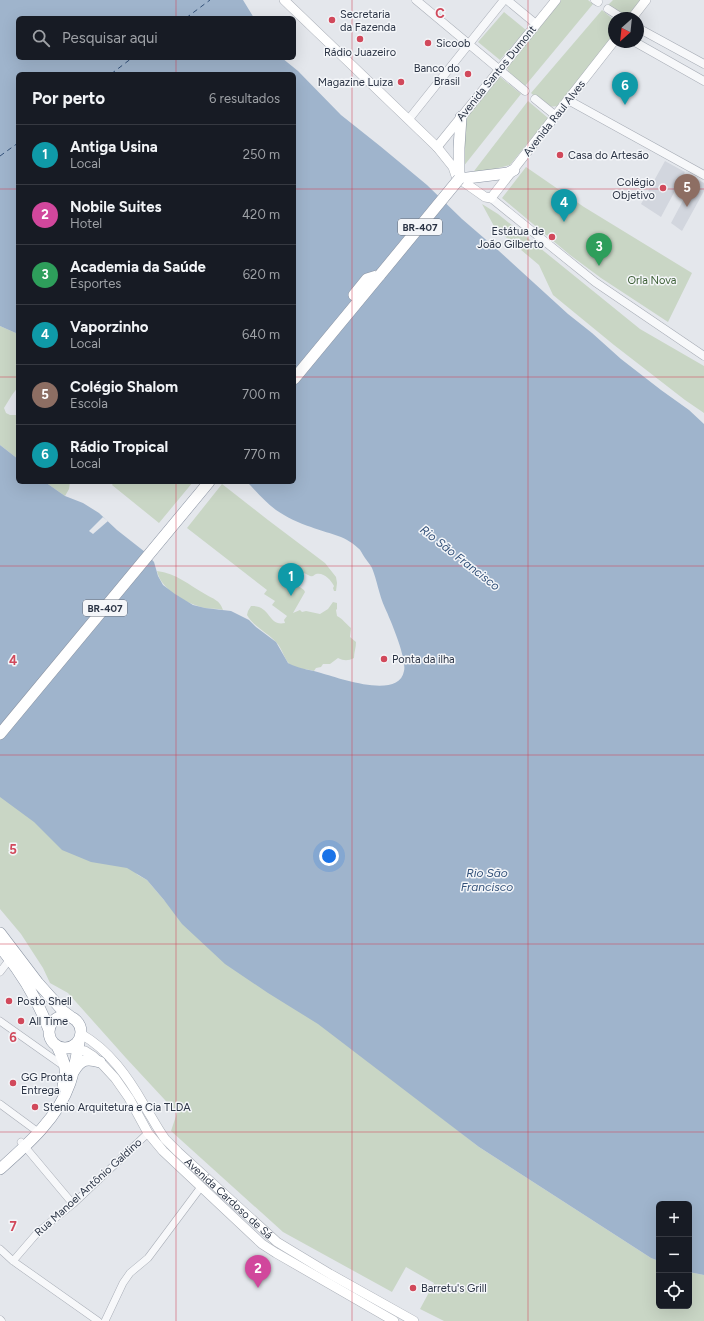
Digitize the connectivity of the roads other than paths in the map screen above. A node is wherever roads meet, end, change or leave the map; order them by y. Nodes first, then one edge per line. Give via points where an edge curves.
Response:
1 (416, 0) edge
2 (506, 0) edge
3 (556, 0) edge
4 (646, 0) edge
5 (288, 1) edge
6 (608, 9) dead end
7 (613, 12) edge
8 (637, 12) edge
9 (536, 24) junction
10 (644, 31) edge
11 (468, 44) junction
12 (644, 47) edge
13 (609, 48) edge
14 (704, 64) edge
15 (499, 71) junction
16 (704, 81) edge
17 (524, 91) dead end
18 (535, 99) dead end
19 (568, 100) junction
20 (461, 116) junction
21 (556, 116) junction
22 (409, 119) junction
23 (437, 147) junction
24 (511, 171) junction
25 (704, 175) edge
26 (458, 178) junction
27 (493, 197) junction
28 (704, 356) edge
29 (296, 377) edge
30 (207, 484) edge
31 (0, 734) edge
32 (0, 933) edge
33 (0, 947) edge
34 (10, 959) junction
35 (0, 972) edge
36 (71, 1017) junction
37 (0, 1021) edge
38 (49, 1030) junction
39 (81, 1036) junction
40 (67, 1048) junction
41 (100, 1062) junction
42 (69, 1070) junction
43 (0, 1104) edge
44 (36, 1130) junction
45 (148, 1133) junction
46 (23, 1144) junction
47 (0, 1161) edge
48 (0, 1169) edge
49 (201, 1187) junction
50 (73, 1204) junction
51 (0, 1249) edge
52 (14, 1261) junction
53 (98, 1321) edge
54 (105, 1321) edge
55 (394, 1321) edge
56 (414, 1321) edge

1 - 11 street
2 - 9 street
2 - 11 street
3 - 9 main road, Avenida Santos Dumont
4 - 8 main road
5 - 22 main road
6 - 7 street
9 - 15 main road, Avenida Santos Dumont
10 - 14 street
11 - 15 street
11 - 22 street
12 - 16 street
13 - 19 main road, Avenida Raul Alves
15 - 17 street
15 - 20 main road, Avenida Santos Dumont
18 - 21 street
19 - 21 main road, Avenida Raul Alves
19 - 25 street
20 - 23 main road, Avenida Santos Dumont
20 - 26 highway
21 - 24 main road, Avenida Raul Alves
22 - 23 main road
23 - 26 main road
24 - 26 highway
24 - 27 main road, Avenida Raul Alves
26 - 27 main road via 485,197
26 - 29 highway, BR-407, bridge via 380,275 367,279 321,336 316,352
27 - 28 street via 595,282
30 - 31 highway, BR-407
32 - 36 highway via 38,983
33 - 34 highway
34 - 35 street
34 - 38 highway via 24,980
36 - 38 highway via 56,1018
36 - 39 highway via 79,1024
37 - 42 street
38 - 40 highway via 51,1040
39 - 40 highway via 75,1044
39 - 56 main road, Avenida Cardoso de Sá via 100,1047 120,1069 165,1139 266,1234 289,1250
40 - 41 main road, Avenida Cardoso de Sá via 88,1053
40 - 42 highway
40 - 42 highway via 65,1062
41 - 42 highway via 86,1060
41 - 45 main road, Avenida Cardoso de Sá via 129,1098
42 - 44 highway via 64,1097 57,1109
43 - 44 street
44 - 46 highway
45 - 49 main road, Avenida Cardoso de Sá
45 - 50 street, Rua Manoel Antônio Galdino
46 - 47 highway
46 - 48 highway
46 - 50 street
49 - 54 street via 148,1258 130,1273
49 - 55 main road, Avenida Cardoso de Sá via 272,1251
50 - 52 street, Rua Manoel Antônio Galdino via 38,1232
51 - 52 street
52 - 53 street

